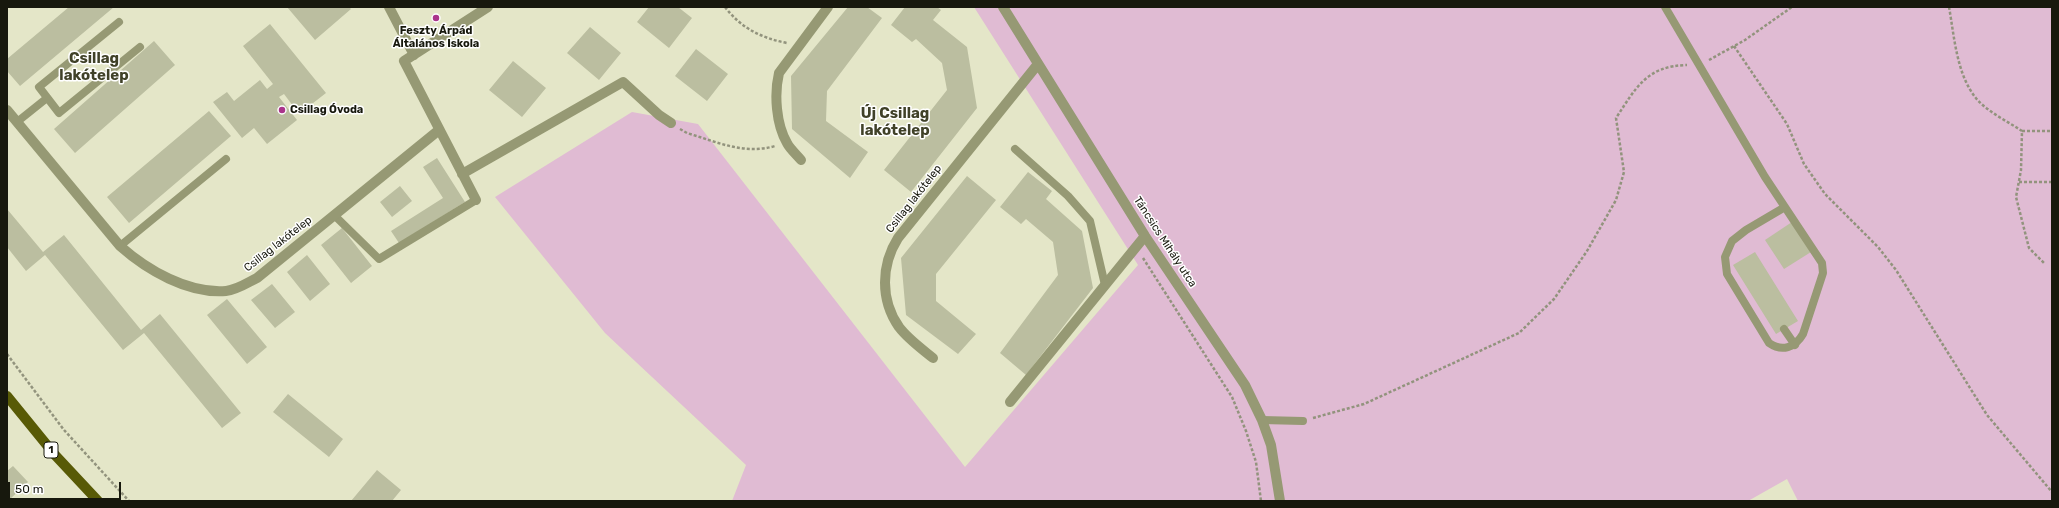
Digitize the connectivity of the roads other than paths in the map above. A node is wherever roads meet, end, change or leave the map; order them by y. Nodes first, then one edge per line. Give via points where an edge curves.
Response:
1 (389, 7) edge
2 (488, 7) edge
3 (828, 7) edge
4 (1003, 7) edge
5 (1665, 7) edge
6 (118, 22) dead end
7 (140, 47) dead end
8 (414, 55) junction
9 (1038, 64) junction
10 (47, 98) junction
11 (7, 110) edge
12 (17, 122) junction
13 (671, 123) road end
14 (439, 130) junction
15 (1015, 149) dead end
16 (226, 159) dead end
17 (801, 160) dead end
18 (462, 174) junction
19 (476, 200) joint
20 (1785, 206) junction
21 (334, 215) junction
22 (1145, 236) junction
23 (120, 246) junction
24 (1105, 285) junction
25 (1784, 329) dead end
26 (1795, 345) junction
27 (933, 358) dead end
28 (7, 396) edge
29 (1010, 402) dead end
30 (1262, 420) junction
31 (1303, 421) road end
32 (98, 501) edge
33 (1280, 501) edge

1 - 8 street
2 - 8 street
3 - 17 street via 779,73 776,86 777,113 787,143
4 - 9 street, Táncsics Mihály utca
5 - 20 lane via 1765,177
6 - 10 lane via 39,87
7 - 10 lane via 59,113
8 - 14 street via 404,61
9 - 22 street, Táncsics Mihály utca
9 - 27 street, Csillag lakótelep via 891,249 884,283 892,314 908,336
10 - 12 lane
11 - 12 street, Csillag lakótelep
12 - 23 street, Csillag lakótelep
13 - 18 street via 623,82
14 - 18 street
14 - 21 street, Csillag lakótelep
15 - 24 lane via 1068,196 1090,221
16 - 23 lane
18 - 19 street
19 - 21 lane via 379,259
20 - 26 lane via 1822,263 1823,273 1803,334
20 - 26 lane via 1732,241 1725,257 1727,274 1769,343 1790,348
21 - 23 street, Csillag lakótelep via 257,278 226,291 208,290 171,280 139,263
22 - 24 street
22 - 30 street, Táncsics Mihály utca via 1245,385
24 - 29 street
25 - 26 lane
28 - 32 main road, 1 via 55,455
30 - 31 lane
30 - 33 street, Táncsics Mihály utca via 1271,444

